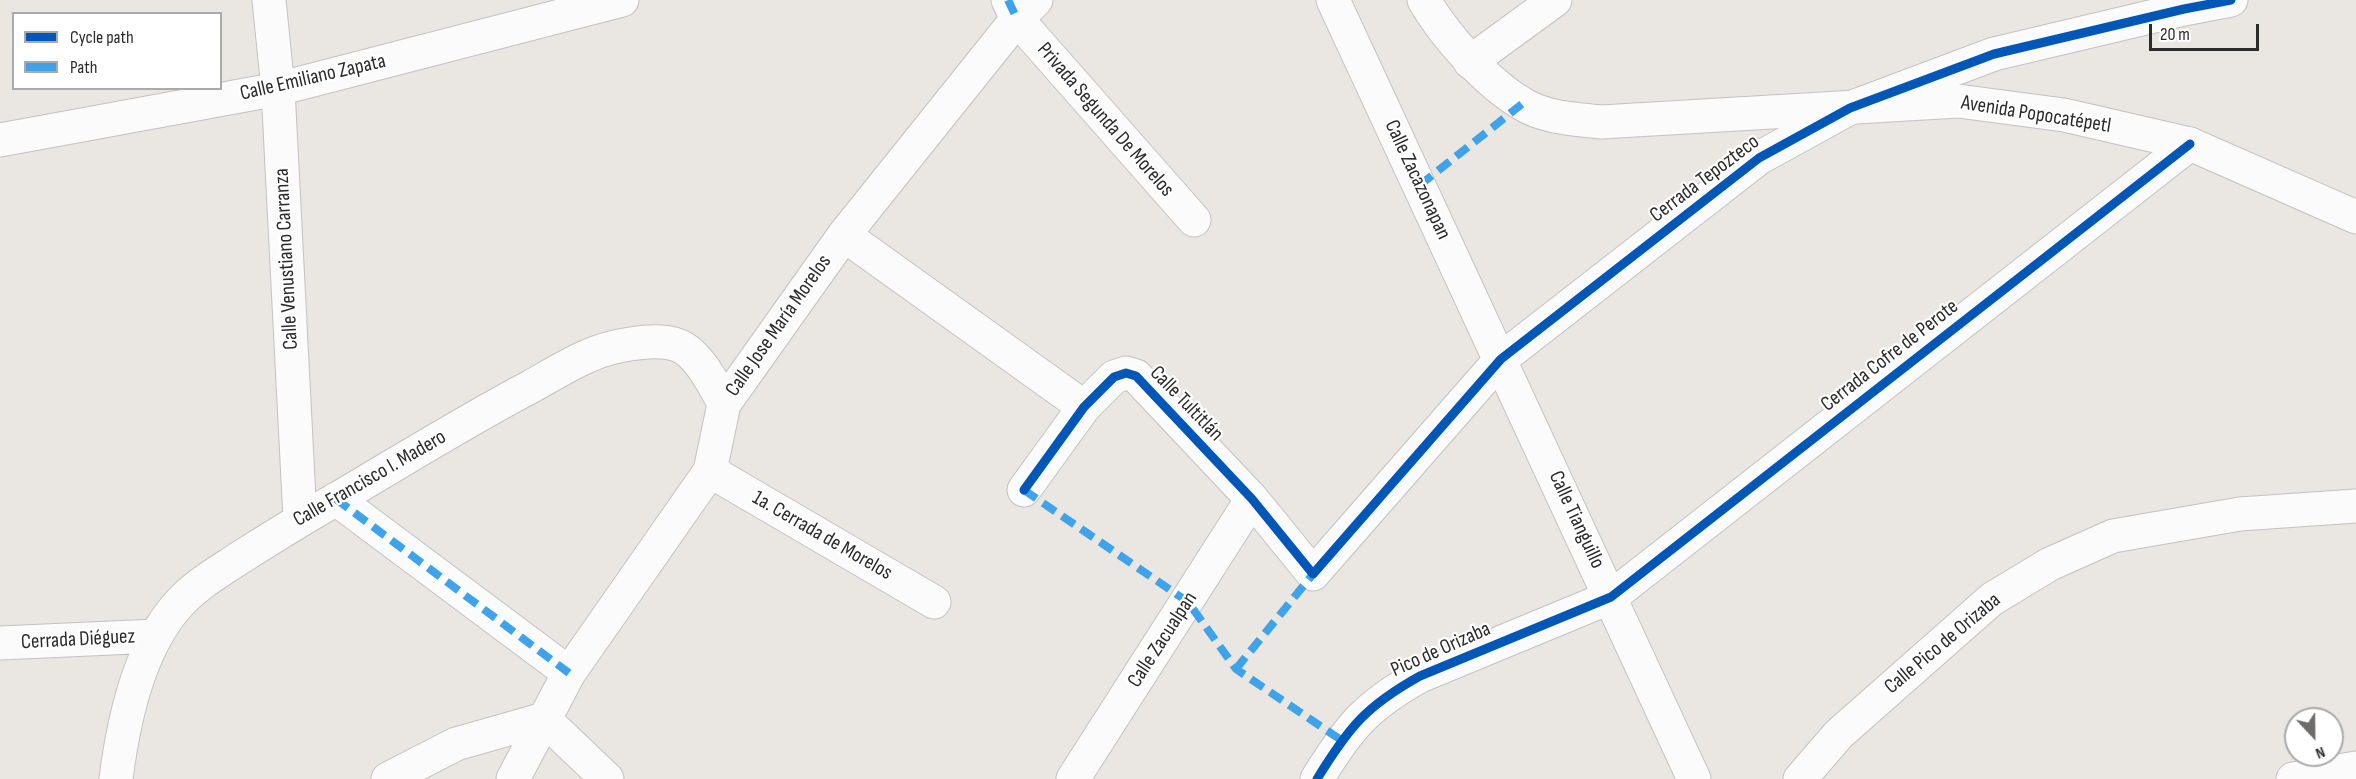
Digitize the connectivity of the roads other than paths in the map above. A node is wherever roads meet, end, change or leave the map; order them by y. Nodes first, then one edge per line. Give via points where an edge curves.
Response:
1 (269, 0) edge
2 (622, 0) edge
3 (1333, 0) edge
4 (1424, 0) edge
5 (1555, 0) edge
6 (2231, 0) edge
7 (1020, 6) edge
8 (1470, 62) junction
9 (278, 89) junction
10 (1850, 108) junction
11 (0, 140) edge
12 (2190, 144) junction
13 (2354, 214) edge
14 (1194, 220) dead end
15 (844, 235) junction
16 (1501, 359) junction
17 (724, 404) junction
18 (1084, 407) junction
19 (710, 471) junction
20 (1024, 490) dead end
21 (336, 499) junction
22 (1252, 499) junction
23 (2356, 506) edge
24 (300, 519) junction
25 (1314, 574) joint
26 (1611, 597) junction
27 (934, 602) dead end
28 (156, 636) junction
29 (0, 644) edge
30 (569, 673) junction
31 (544, 719) junction
32 (2356, 768) edge
33 (116, 779) edge
34 (388, 779) edge
35 (513, 779) edge
36 (607, 779) edge
37 (1073, 779) edge
38 (1317, 779) edge
39 (1694, 779) edge
40 (1800, 779) edge
41 (2293, 779) edge

1 - 9 street, Calle Venustiano Carranza
2 - 9 street, Calle Emiliano Zapata
3 - 16 street, Calle Zacazonapan
4 - 8 street, Avenida Popocatépetl
5 - 8 street
6 - 10 street, Cerrada Tepozteco via 1994,54
7 - 14 street, Privada Segunda De Morelos
7 - 15 street, Calle Jose María Morelos
8 - 10 street, Avenida Popocatépetl via 1522,104 1559,117 1601,122
9 - 11 street, Calle Emiliano Zapata
9 - 24 street, Calle Venustiano Carranza
10 - 12 street, Avenida Popocatépetl via 1958,101 2064,115
10 - 16 street, Cerrada Tepozteco via 1760,158
12 - 13 street, Avenida Popocatépetl
12 - 26 street, Cerrada Cofre de Perote
15 - 17 street, Calle Jose María Morelos
15 - 18 street
16 - 25 street, Cerrada Tepozteco
16 - 26 street, Calle Tianguillo
17 - 19 street, Calle Jose María Morelos
17 - 21 street, Calle Francisco I. Madero via 697,360 678,345 649,342 619,346 589,355
18 - 20 street, Calle Tultitlán
18 - 22 street, Calle Tultitlán via 1114,377 1126,373 1136,376
19 - 27 street, 1a. Cerrada de Morelos
19 - 30 street, Calle Jose María Morelos
21 - 24 street, Calle Francisco I. Madero
21 - 30 street
22 - 25 street, Calle Tultitlán
22 - 37 street, Calle Zacualpan
23 - 40 street, Calle Pico de Orizaba via 2240,514 2113,536 2050,564 1992,599 1839,734
24 - 28 street, Calle Francisco I. Madero via 206,580 178,605
26 - 38 street, Pico de Orizaba via 1420,676 1390,693 1341,740
26 - 39 street, Calle Tianguillo
28 - 29 street, Cerrada Diéguez
28 - 33 street, Calle Francisco I. Madero via 135,689
30 - 31 street, Calle Jose María Morelos
31 - 34 street via 456,744
31 - 35 street, Calle Jose María Morelos
31 - 36 street
32 - 41 street

